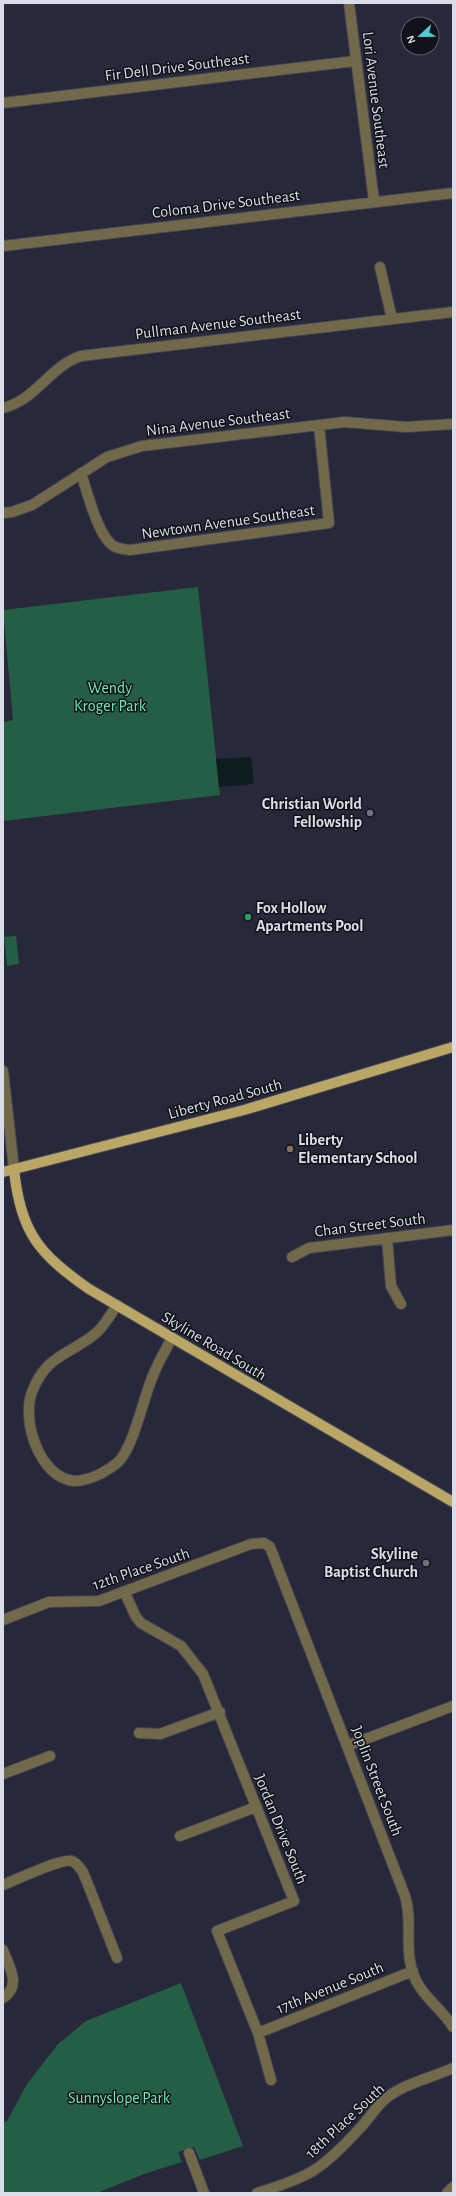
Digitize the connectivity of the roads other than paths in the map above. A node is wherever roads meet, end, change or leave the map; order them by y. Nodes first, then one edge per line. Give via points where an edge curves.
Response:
1 (349, 3) edge
2 (355, 61) junction
3 (3, 103) edge
4 (453, 193) edge
5 (374, 201) junction
6 (3, 246) edge
7 (380, 268) dead end
8 (453, 312) edge
9 (392, 319) junction
10 (3, 408) edge
11 (453, 424) edge
12 (319, 425) junction
13 (81, 473) junction
14 (3, 513) edge
15 (453, 1047) edge
16 (3, 1071) edge
17 (14, 1169) junction
18 (3, 1172) edge
19 (453, 1230) edge
20 (387, 1238) junction
21 (292, 1257) dead end
22 (401, 1304) dead end
23 (117, 1306) junction
24 (172, 1338) junction
25 (453, 1502) edge
26 (264, 1543) joint
27 (125, 1594) junction
28 (3, 1620) edge
29 (453, 1706) edge
30 (220, 1712) junction
31 (139, 1733) dead end
32 (347, 1746) junction
33 (50, 1756) dead end
34 (3, 1774) edge
35 (256, 1807) junction
36 (180, 1836) dead end
37 (3, 1885) edge
38 (3, 1950) edge
39 (117, 1958) dead end
40 (412, 1971) junction
41 (3, 1998) edge
42 (453, 2027) edge
43 (258, 2033) junction
44 (453, 2068) edge
45 (271, 2080) dead end
46 (189, 2153) dead end
47 (453, 2187) edge
48 (204, 2193) edge
49 (257, 2193) edge
50 (447, 2193) edge

1 - 2 street, Lori Avenue Southeast
2 - 3 street, Fir Dell Drive Southeast
2 - 5 street, Lori Avenue Southeast
4 - 5 street, Coloma Drive Southeast
5 - 6 street, Coloma Drive Southeast
7 - 9 street
8 - 9 street, Pullman Avenue Southeast
9 - 10 street, Pullman Avenue Southeast via 81,356 61,366 24,400
11 - 12 street, Nina Avenue Southeast via 406,427 345,422
12 - 13 street, Nina Avenue Southeast via 142,446 107,457
12 - 13 street, Newtown Avenue Southeast via 329,523 130,550 120,549 112,546 103,535
13 - 14 street, Nina Avenue Southeast via 32,505
15 - 17 main road, Liberty Road South via 244,1110
16 - 17 street
17 - 18 main road, Liberty Road South
17 - 23 main road, Skyline Road South via 23,1214 39,1247 60,1269
19 - 20 street, Chan Street South
20 - 21 street, Chan Street South via 309,1248
20 - 22 street via 391,1286
23 - 24 main road, Skyline Road South
23 - 24 street via 94,1335 59,1355 43,1371 31,1393 29,1425 35,1446 54,1471 64,1478 74,1481 89,1480 120,1460 128,1447 152,1378
24 - 25 main road, Skyline Road South
26 - 27 street, 12th Place South via 251,1544
26 - 32 street, Joplin Street South via 270,1547 274,1555
27 - 28 street, 12th Place South via 89,1603 49,1602
27 - 30 street, Jordan Drive South via 141,1623 176,1642 190,1655 203,1674
29 - 32 street
30 - 31 street via 160,1734
30 - 35 street, Jordan Drive South
32 - 40 street, Joplin Street South via 407,1901
33 - 34 street
35 - 36 street
35 - 43 street, Jordan Drive South via 294,1901 217,1931
37 - 39 street via 61,1862 72,1861 83,1872
38 - 41 street via 14,1981 10,1992
40 - 42 street, Joplin Street South via 426,1997
40 - 43 street, 17th Avenue South
43 - 45 street, Jordan Drive South
44 - 49 street, 18th Place South via 404,2088 385,2099 333,2157 312,2173
46 - 48 street
47 - 50 street

